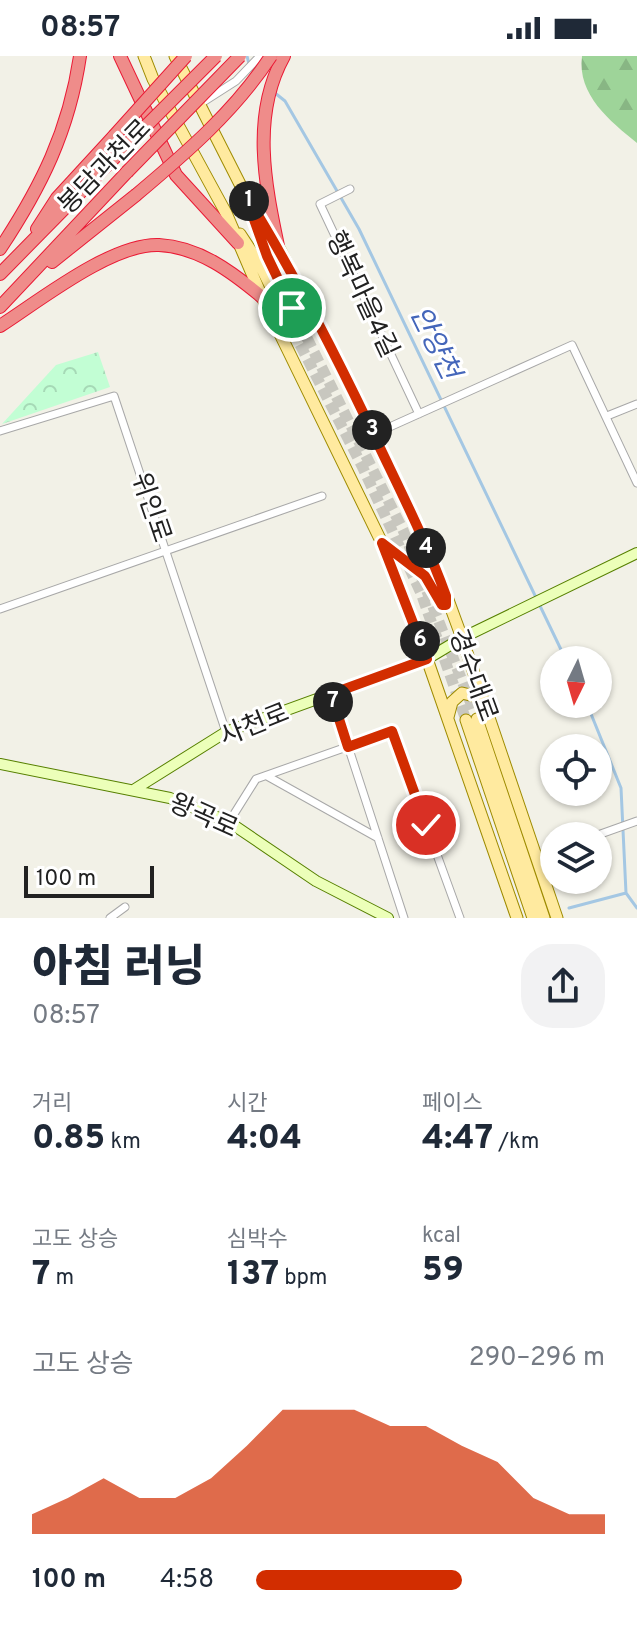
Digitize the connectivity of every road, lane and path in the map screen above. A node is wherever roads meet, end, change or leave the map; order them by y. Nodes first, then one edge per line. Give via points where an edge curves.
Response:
1 (80, 56) edge
2 (120, 56) edge
3 (144, 56) edge
4 (175, 56) edge
5 (186, 56) edge
6 (216, 56) edge
7 (240, 56) edge
8 (260, 56) edge
9 (271, 56) edge
10 (284, 56) edge
11 (200, 104) junction
12 (350, 189) dead end
13 (245, 194) junction
14 (226, 213) junction
15 (238, 243) junction
16 (278, 246) junction
17 (0, 249) edge
18 (23, 251) junction
19 (0, 274) edge
20 (18, 288) junction
21 (262, 297) junction
22 (0, 307) edge
23 (0, 326) edge
24 (637, 404) edge
25 (419, 414) junction
26 (607, 416) junction
27 (0, 431) edge
28 (374, 434) junction
29 (637, 483) edge
30 (322, 496) dead end
31 (382, 543) junction
32 (166, 550) junction
33 (637, 553) edge
34 (446, 596) junction
35 (0, 609) edge
36 (462, 638) junction
37 (427, 659) junction
38 (331, 694) junction
39 (486, 707) junction
40 (448, 717) junction
41 (226, 732) junction
42 (348, 747) junction
43 (0, 764) edge
44 (267, 776) junction
45 (135, 789) junction
46 (637, 821) edge
47 (229, 822) junction
48 (612, 830) edge
49 (378, 838) junction
50 (538, 859) joint
51 (125, 907) dead end
52 (110, 918) edge
53 (388, 918) edge
54 (404, 918) edge
55 (460, 918) edge
56 (517, 918) edge
57 (533, 918) edge
58 (544, 918) edge
59 (557, 918) edge

1 - 17 highway via 54,154
2 - 15 highway via 176,175
3 - 14 main road, 경수대로
4 - 11 main road, 경수대로
5 - 18 highway, bridge via 57,198
6 - 18 highway, 봉담과천로, bridge
7 - 20 highway, 봉담과천로, bridge
8 - 11 street via 236,81
9 - 20 highway, bridge via 252,85 199,141
10 - 16 highway via 265,121 263,157
11 - 13 main road, 경수대로
12 - 25 street, 행복마을4길 via 320,204
13 - 14 main road via 288,311
13 - 16 main road, 경수대로
14 - 15 main road, 경수대로
15 - 21 main road, 경수대로
16 - 28 main road, 경수대로
18 - 19 highway, 봉담과천로
20 - 22 highway, 봉담과천로
21 - 23 highway via 210,258 156,245 89,268
21 - 31 main road, 경수대로
24 - 26 street
25 - 26 street via 572,345
25 - 28 street
26 - 29 street
27 - 32 street, 위인로 via 114,396
28 - 34 main road, 경수대로
30 - 32 street
31 - 34 main road via 425,576 442,605
31 - 37 main road, 경수대로
32 - 35 street
32 - 41 street, 위인로
33 - 36 street, 사천로
34 - 36 main road, 경수대로
36 - 37 street, 사천로
36 - 39 main road, 경수대로
37 - 38 street, 사천로
37 - 40 main road, 경수대로
38 - 41 street, 사천로
38 - 42 street
39 - 40 main road via 478,697 462,693 452,702
39 - 50 main road, 경수대로
40 - 56 main road, 경수대로
41 - 45 street, 사천로
42 - 44 street
42 - 49 street
42 - 55 street via 392,731
43 - 45 street, 왕곡로
44 - 47 street via 256,779
44 - 49 street
45 - 47 street, 왕곡로
46 - 48 street
47 - 53 street, 왕곡로 via 316,881
49 - 54 street
50 - 59 main road, 경수대로
51 - 52 street
57 - 58 main road via 472,720

